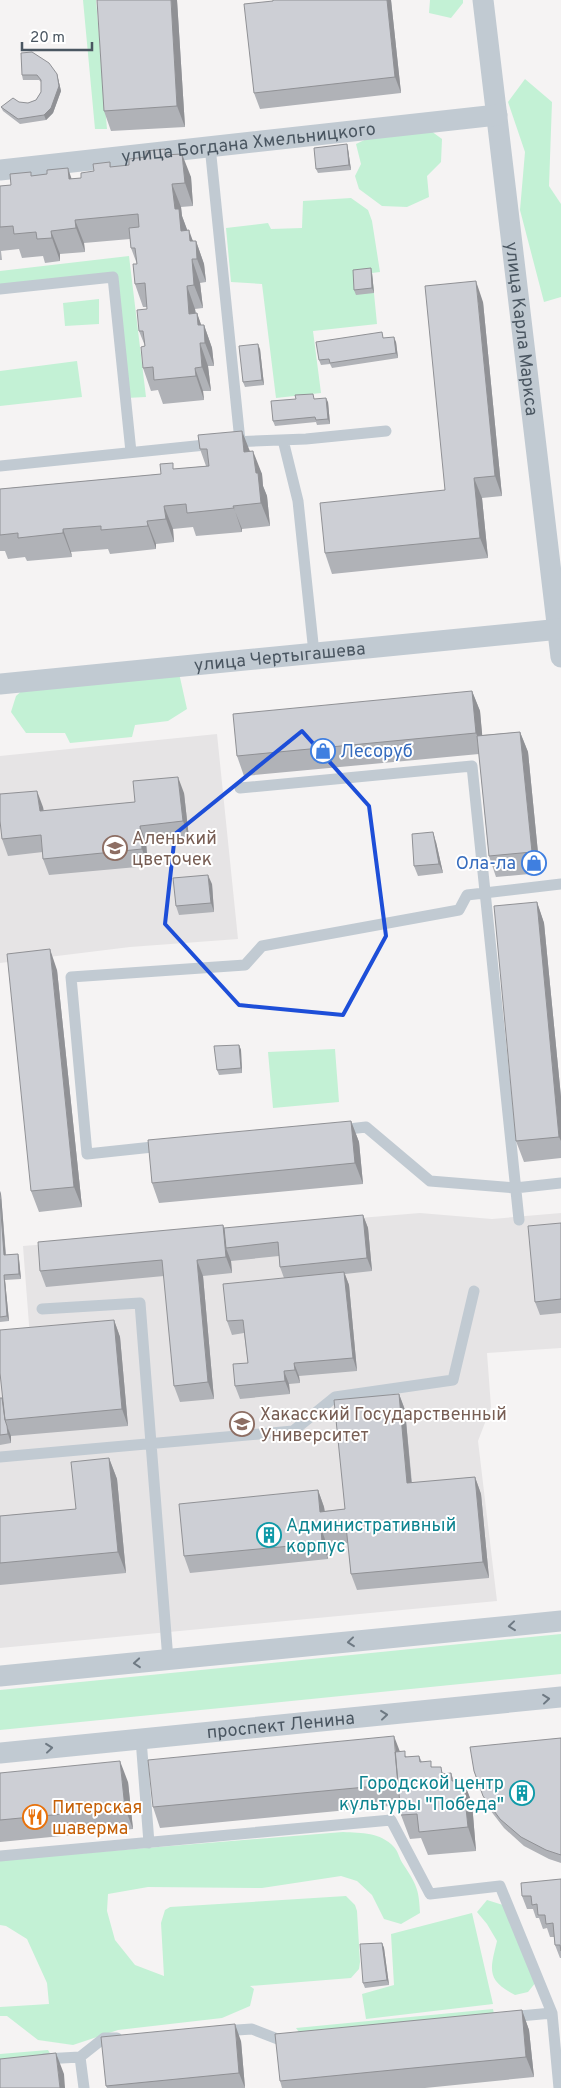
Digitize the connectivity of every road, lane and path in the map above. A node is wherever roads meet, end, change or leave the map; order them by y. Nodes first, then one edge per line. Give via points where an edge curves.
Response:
1 (483, 0) edge
2 (497, 115) junction
3 (210, 146) junction
4 (0, 170) edge
5 (0, 289) edge
6 (386, 431) dead end
7 (283, 440) junction
8 (240, 441) junction
9 (131, 452) junction
10 (0, 466) edge
11 (559, 629) edge
12 (314, 653) junction
13 (561, 657) edge
14 (0, 684) edge
15 (240, 788) dead end
16 (561, 884) edge
17 (486, 892) junction
18 (327, 1131) edge
19 (170, 1146) edge
20 (561, 1183) edge
21 (515, 1188) junction
22 (519, 1220) dead end
23 (474, 1292) dead end
24 (42, 1309) dead end
25 (150, 1444) junction
26 (0, 1457) edge
27 (561, 1621) edge
28 (168, 1660) junction
29 (0, 1676) edge
30 (561, 1697) edge
31 (141, 1739) junction
32 (0, 1753) edge
33 (150, 1843) junction
34 (0, 1856) edge
35 (552, 2013) junction
36 (501, 2018) edge
37 (213, 2031) edge
38 (133, 2036) edge
39 (300, 2038) edge
40 (80, 2057) junction
41 (36, 2060) edge
42 (84, 2088) edge
43 (559, 2088) edge

1 - 2 street, улица Карла Маркса
2 - 3 street, улица Богдана Хмельницкого
2 - 11 street, улица Карла Маркса
3 - 4 street, улица Богдана Хмельницкого
3 - 8 lane
5 - 9 lane via 113,277
6 - 7 lane
7 - 8 lane
7 - 12 lane via 298,501
8 - 9 lane
9 - 10 lane
11 - 12 street, улица Чертыгашева
11 - 13 street, улица Карла Маркса
12 - 14 street, улица Чертыгашева
15 - 17 lane via 472,766
16 - 17 lane
17 - 19 lane via 467,895 459,910 262,946 245,965 71,977 87,1154
17 - 21 lane
18 - 21 lane via 366,1127 430,1181
20 - 21 lane
21 - 22 lane
23 - 25 lane via 453,1380 335,1397 293,1431
24 - 25 lane via 140,1303
25 - 26 lane
25 - 28 lane
27 -> 28 street
28 -> 29 street
31 -> 30 street, проспект Ленина
32 -> 31 street, проспект Ленина
31 - 33 lane
33 - 34 lane
33 - 35 lane via 391,1820 430,1894 500,1886
35 - 36 lane
35 - 43 lane
37 - 39 lane via 252,2029 280,2040
38 - 40 lane via 104,2038
40 - 41 lane
40 - 42 lane

